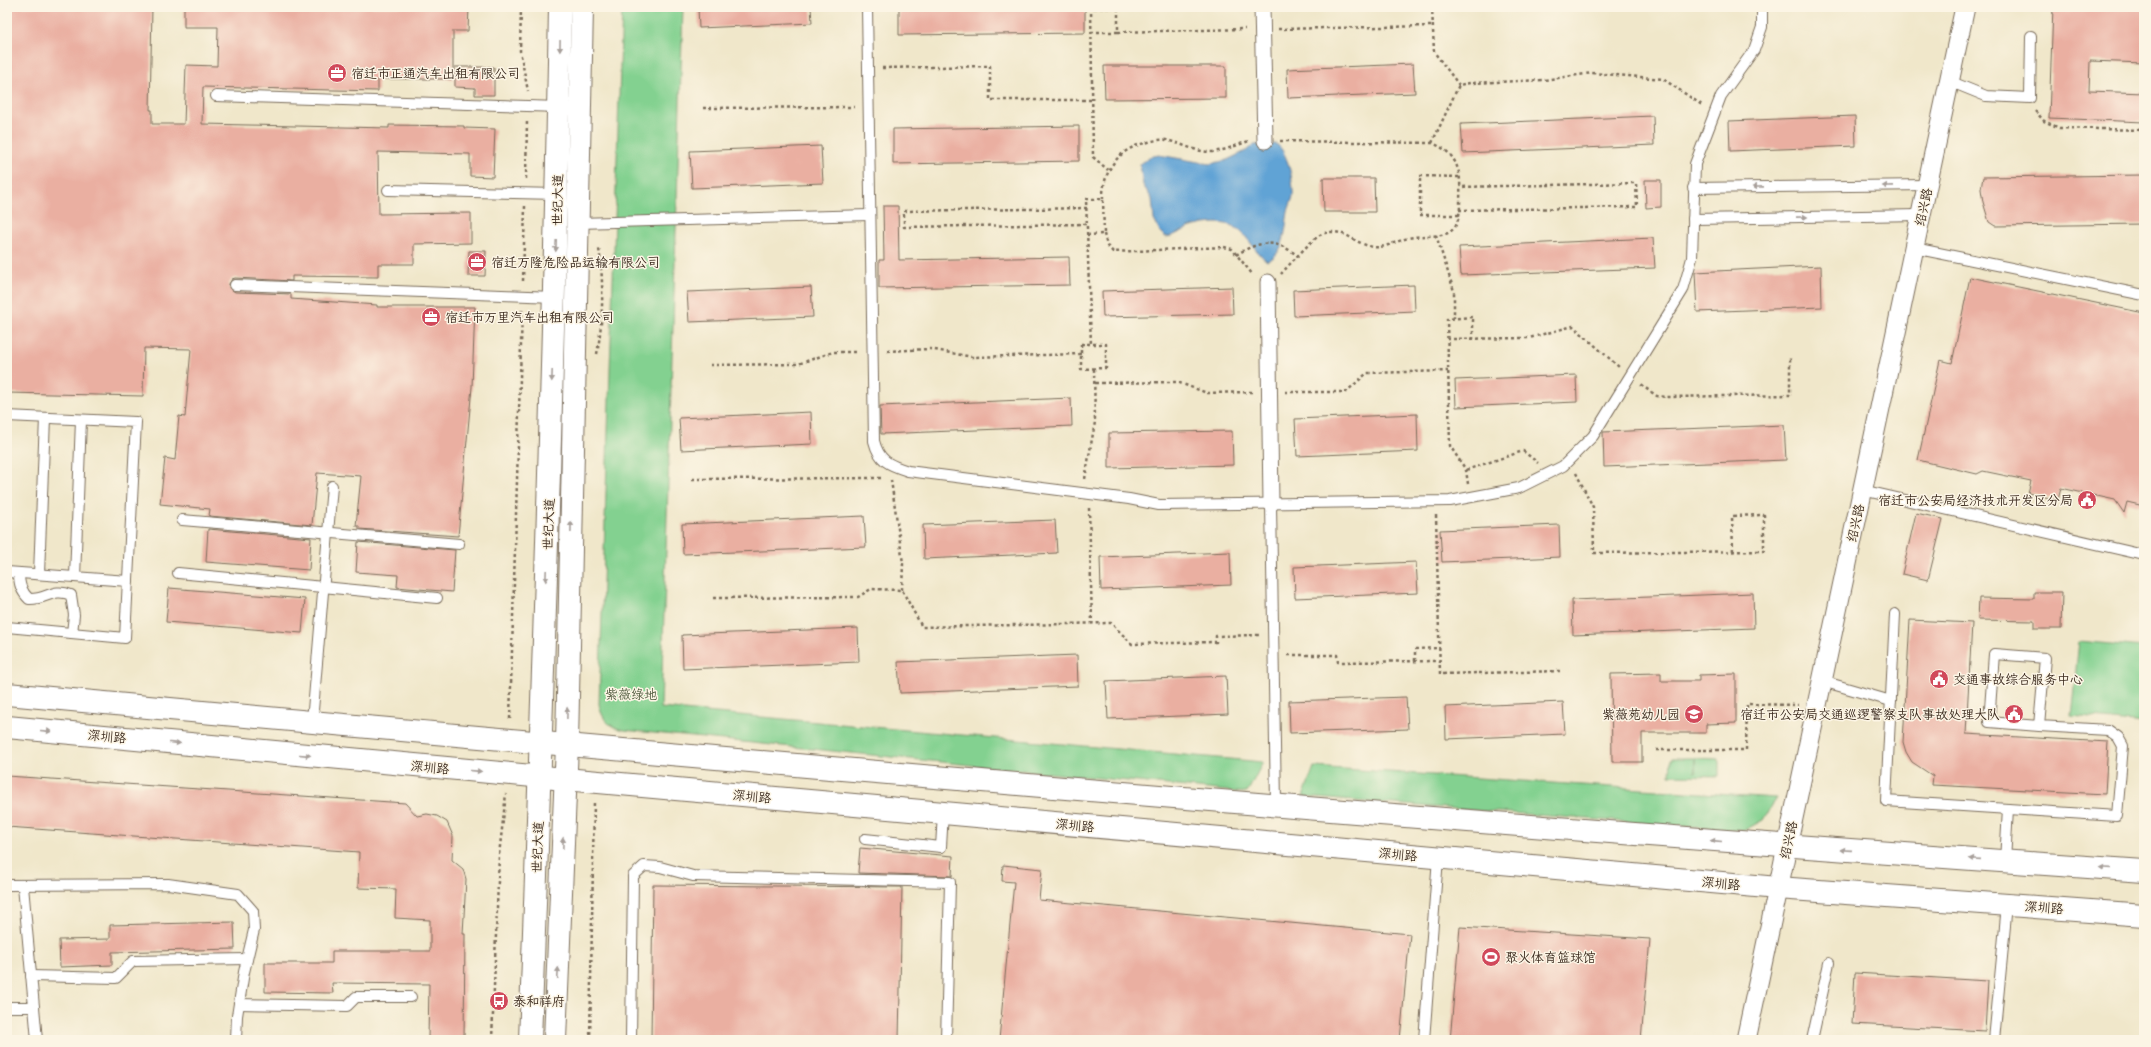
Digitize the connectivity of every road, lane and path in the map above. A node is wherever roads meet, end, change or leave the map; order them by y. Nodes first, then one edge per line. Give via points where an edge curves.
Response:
1 (521, 7) edge
2 (560, 7) edge
3 (582, 7) edge
4 (867, 7) edge
5 (1262, 7) edge
6 (1432, 7) edge
7 (1762, 7) edge
8 (1965, 7) edge
9 (1091, 8) edge
10 (1091, 32) junction
11 (2031, 36) dead end
12 (868, 68) junction
13 (1950, 80) junction
14 (1459, 85) junction
15 (216, 96) dead end
16 (2030, 98) junction
17 (1091, 100) junction
18 (528, 106) junction
19 (558, 107) junction
20 (580, 107) junction
21 (868, 107) junction
22 (703, 108) dead end
23 (1712, 115) junction
24 (2144, 130) edge
25 (1265, 141) junction
26 (1432, 143) junction
27 (1108, 170) junction
28 (1460, 177) junction
29 (1927, 185) junction
30 (1460, 187) junction
31 (1693, 188) junction
32 (388, 190) dead end
33 (525, 194) junction
34 (557, 194) junction
35 (1103, 199) junction
36 (1087, 208) junction
37 (1459, 210) junction
38 (870, 215) junction
39 (1459, 215) junction
40 (1921, 215) junction
41 (1693, 219) junction
42 (578, 223) junction
43 (1087, 224) junction
44 (1104, 234) junction
45 (1087, 235) junction
46 (1436, 235) junction
47 (1914, 248) junction
48 (1236, 255) junction
49 (1298, 256) junction
50 (1268, 282) junction
51 (234, 285) dead end
52 (522, 295) junction
53 (2144, 295) edge
54 (554, 296) junction
55 (1454, 318) junction
56 (1447, 339) junction
57 (1473, 339) junction
58 (1091, 344) junction
59 (873, 351) junction
60 (1081, 354) junction
61 (1790, 358) dead end
62 (710, 365) dead end
63 (1094, 368) junction
64 (1630, 377) junction
65 (7, 416) edge
66 (45, 418) junction
67 (81, 420) junction
68 (1570, 460) junction
69 (1466, 470) junction
70 (1550, 473) junction
71 (692, 480) dead end
72 (332, 486) dead end
73 (1862, 490) junction
74 (1085, 494) junction
75 (1471, 498) junction
76 (1436, 502) junction
77 (1271, 504) junction
78 (182, 520) dead end
79 (328, 533) junction
80 (460, 544) dead end
81 (1733, 552) junction
82 (2144, 555) edge
83 (7, 572) edge
84 (19, 573) junction
85 (178, 573) dead end
86 (38, 574) junction
87 (75, 577) junction
88 (128, 581) junction
89 (324, 587) junction
90 (902, 590) junction
91 (437, 598) dead end
92 (714, 598) dead end
93 (1895, 614) dead end
94 (1092, 623) junction
95 (7, 627) edge
96 (72, 633) junction
97 (1273, 635) junction
98 (1439, 648) junction
99 (1274, 655) junction
100 (1440, 660) junction
101 (1415, 661) junction
102 (1560, 671) dead end
103 (1822, 681) junction
104 (7, 694) edge
105 (1891, 701) junction
106 (1816, 705) junction
107 (312, 722) junction
108 (2039, 726) junction
109 (7, 727) edge
110 (509, 741) junction
111 (541, 744) junction
112 (567, 745) junction
113 (1656, 750) dead end
114 (508, 774) junction
115 (540, 777) junction
116 (565, 779) junction
117 (1276, 804) junction
118 (2008, 809) junction
119 (943, 813) junction
120 (865, 839) dead end
121 (1786, 846) junction
122 (1438, 858) junction
123 (2006, 861) junction
124 (2144, 871) edge
125 (7, 886) edge
126 (23, 886) junction
127 (1778, 888) junction
128 (2007, 905) junction
129 (2144, 915) edge
130 (247, 959) junction
131 (1829, 963) dead end
132 (31, 976) junction
133 (411, 997) dead end
134 (239, 1004) junction
135 (7, 1007) edge
136 (34, 1007) junction
137 (37, 1040) edge
138 (236, 1040) edge
139 (492, 1040) edge
140 (530, 1040) edge
141 (555, 1040) edge
142 (630, 1040) edge
143 (946, 1040) edge
144 (1424, 1040) edge
145 (1746, 1040) edge
146 (1812, 1040) edge
147 (1820, 1040) edge
148 (1994, 1040) edge

1 - 18 path via 520,51 528,85
2 -> 19 street, 世纪大道
3 - 20 street, 世纪大道
4 - 12 lane
5 - 25 street
6 - 14 path via 1434,52
7 - 23 lane via 1762,27 1754,50 1721,96
8 - 13 street, 绍兴路
9 - 10 path
9 - 10 path via 1118,8 1118,32
10 - 17 path
11 - 16 lane
12 - 17 path via 990,66 990,100
12 - 21 lane
13 - 16 lane via 1986,96
13 - 29 street, 绍兴路
14 - 23 path via 1544,80 1592,73 1663,79 1701,104
14 - 26 path
15 - 18 lane
16 - 24 path via 2034,110 2044,121 2059,128
17 - 27 path via 1093,157
18 - 19 lane
18 - 33 path
19 - 20 lane
19 - 34 street, 世纪大道
20 - 42 street, 世纪大道
21 - 22 path
21 - 38 lane
23 - 31 lane via 1695,164
25 - 26 path
25 - 27 path via 1250,141 1211,152 1198,151 1166,140 1155,140 1128,149
26 - 28 path via 1447,151 1453,158
27 - 35 path via 1102,186
28 - 30 path
28 - 39 path via 1420,176 1420,215
29 -> 31 lane
29 - 40 street, 绍兴路
30 - 37 path
30 - 37 path via 1636,183 1637,207
31 - 41 lane
32 - 33 lane
33 - 34 lane
33 - 52 path
34 -> 54 street, 世纪大道
35 - 36 path via 1086,199
35 - 44 path
36 - 43 path
36 - 43 path via 904,211 904,227
37 - 39 path
38 - 42 lane
38 - 59 lane
39 - 46 path via 1456,228 1448,233
41 -> 40 lane
40 - 47 street, 绍兴路
41 - 64 lane via 1692,258 1683,290
112 -> 42 street, 世纪大道
43 - 45 path
44 - 45 path
44 - 48 path via 1107,246 1113,252 1224,247 1232,249
45 - 58 path
46 - 49 path via 1407,238 1373,247 1346,234 1329,232 1320,234
46 - 55 path via 1454,291
47 - 53 lane
47 - 73 street, 绍兴路
48 - 49 path via 1251,247 1267,244 1284,246
48 - 50 path via 1258,280
49 - 50 path via 1277,279
50 - 77 street
51 - 52 lane
52 - 54 lane
52 - 110 path
54 -> 111 street, 世纪大道
55 - 56 path via 1447,319
55 - 57 path via 1473,317
56 - 57 path
56 - 69 path via 1450,446
57 - 64 path via 1529,338 1573,326
58 - 60 path via 1081,344
58 - 63 path via 1106,344 1106,368
59 - 60 path via 930,349 972,357
59 - 62 path via 833,352 798,364
59 - 74 lane via 874,441 877,453 885,462 908,471
60 - 63 path via 1081,368
61 - 64 path via 1790,395 1657,396
63 - 74 path via 1095,422
64 - 68 lane via 1593,436
65 - 66 lane
66 - 67 lane
66 - 86 lane
67 - 87 lane
67 - 88 lane via 136,422
68 - 70 lane
68 - 81 path via 1593,507 1594,553
69 - 70 path via 1523,451
69 - 75 path
70 - 75 lane via 1519,488
71 - 90 path via 890,478 903,563
72 - 79 lane
73 - 82 lane
73 - 103 street, 绍兴路
74 - 77 lane via 1159,505
74 - 94 path
75 - 76 lane
76 - 77 lane
76 - 98 path
77 - 97 lane
78 - 79 lane
79 - 80 lane
79 - 89 lane
81 - 81 path via 1764,551 1764,515 1732,516
83 - 84 lane
84 - 86 lane
84 - 96 lane via 19,585 29,599 36,600 63,591 71,595 74,615
85 - 89 lane
86 - 87 lane
87 - 88 lane
88 - 96 lane via 125,638
89 - 91 lane
89 - 107 lane
90 - 92 path via 871,589 858,597
90 - 94 path via 922,627
93 - 105 lane
94 - 97 path via 1110,623 1132,644 1216,642 1216,636
95 - 96 lane
97 - 99 lane
98 - 100 path
98 - 101 path via 1414,649
99 - 101 path via 1337,655 1338,662
99 - 117 lane
100 - 101 path
100 - 102 path via 1440,674
103 - 105 lane
103 - 106 street, 绍兴路
104 - 107 street
105 - 118 lane via 1886,801
106 - 113 path via 1746,704 1746,750
106 - 121 street, 绍兴路
107 - 110 street
108 - 108 lane via 2045,658 1994,654 1989,722
108 - 118 lane via 2108,730 2118,737 2123,746 2117,816
109 -> 114 street, 深圳路
110 - 111 street
111 - 112 street
111 - 115 street, 世纪大道
112 - 116 street, 世纪大道
112 - 117 street
114 - 115 street, 深圳路
114 - 139 path via 499,855
115 - 116 street, 深圳路
115 - 140 street, 世纪大道
116 - 119 street, 深圳路
141 -> 116 street, 世纪大道
121 -> 117 street
118 - 123 lane
119 - 120 lane via 941,847
119 - 122 street, 深圳路
123 -> 121 street
121 - 127 street, 绍兴路
122 - 127 street, 深圳路
122 - 144 lane
124 -> 123 street
125 - 126 lane
126 - 130 lane via 168,884 238,894 253,910 254,930
126 - 132 lane
127 - 128 street, 深圳路
127 - 145 street, 绍兴路
128 - 129 street, 深圳路
128 - 148 lane
130 - 132 lane via 133,961 116,978
130 - 134 lane
131 - 146 lane
132 - 136 lane
133 - 134 lane via 356,997 347,1006
134 - 138 lane
135 - 136 lane
136 - 137 lane
142 - 143 lane via 633,876 644,866 660,867 693,876 950,882
146 - 147 lane

